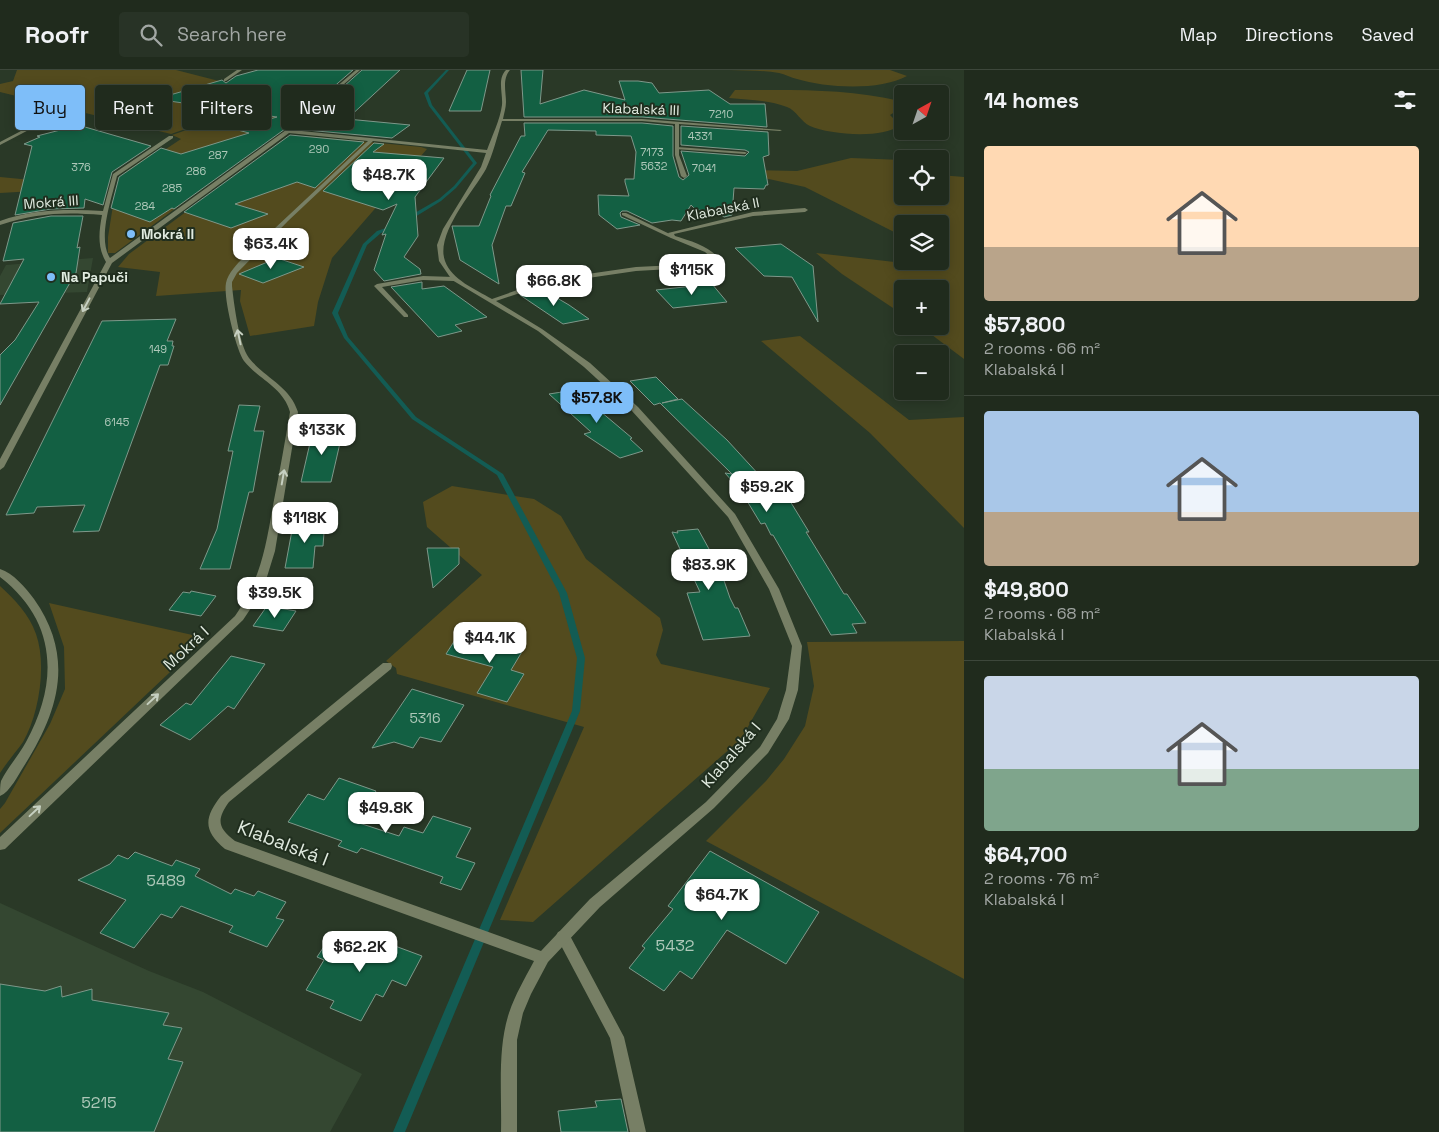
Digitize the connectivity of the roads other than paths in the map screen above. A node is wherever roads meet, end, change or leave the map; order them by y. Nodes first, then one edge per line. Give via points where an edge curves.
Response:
1 (240, 70) edge
2 (358, 70) edge
3 (508, 70) edge
4 (226, 80) dead end
5 (500, 120) junction
6 (677, 122) junction
7 (27, 130) edge
8 (780, 130) dead end
9 (288, 131) junction
10 (171, 137) dead end
11 (372, 140) junction
12 (0, 144) edge
13 (677, 148) junction
14 (488, 152) junction
15 (745, 153) dead end
16 (684, 176) dead end
17 (806, 210) dead end
18 (105, 213) junction
19 (624, 214) dead end
20 (0, 223) edge
21 (673, 237) junction
22 (109, 262) junction
23 (454, 279) junction
24 (491, 301) junction
25 (406, 316) dead end
26 (0, 467) edge
27 (0, 572) edge
28 (387, 666) dead end
29 (0, 791) edge
30 (0, 844) edge
31 (563, 936) junction
32 (543, 958) junction
33 (508, 1132) edge
34 (638, 1132) edge

1 - 4 street
2 - 9 street
3 - 5 street, Klabalská I via 503,82 504,105
5 - 6 street, Klabalská III
5 - 14 street, Klabalská I
6 - 8 street, Klabalská III
6 - 13 street
7 - 12 street
9 - 11 street
9 - 22 street
10 - 18 street via 115,175
11 - 14 street
30 -> 11 street, Mokrá I via 239,618 252,599 270,550 294,412 288,398 253,367 242,352 228,284 235,271 273,232
13 - 15 street
13 - 16 street
14 - 23 street, Klabalská I via 484,168 446,229 440,245 442,261
17 - 21 street, Klabalská II via 753,214 676,231 671,233
18 - 20 street, Mokrá III via 46,214
18 - 22 street via 102,249
19 - 21 street
21 - 24 street, Klabalská II via 706,250 717,257 721,265 636,269 546,282
22 -> 26 street
23 - 24 street, Klabalská I
23 - 25 street via 423,278 377,286
24 - 31 street, Klabalská I via 540,330 587,365 635,409 732,516 774,589 797,646 792,690 784,719 764,750 710,805 595,903
27 - 29 street via 18,587 38,612 50,638 54,675 51,696 39,728
28 - 32 street, Klabalská I via 225,799 215,813 214,827 230,845
31 - 32 street, Klabalská I
31 - 34 street via 617,1037
32 - 33 street, Klabalská I via 516,1013 510,1040

